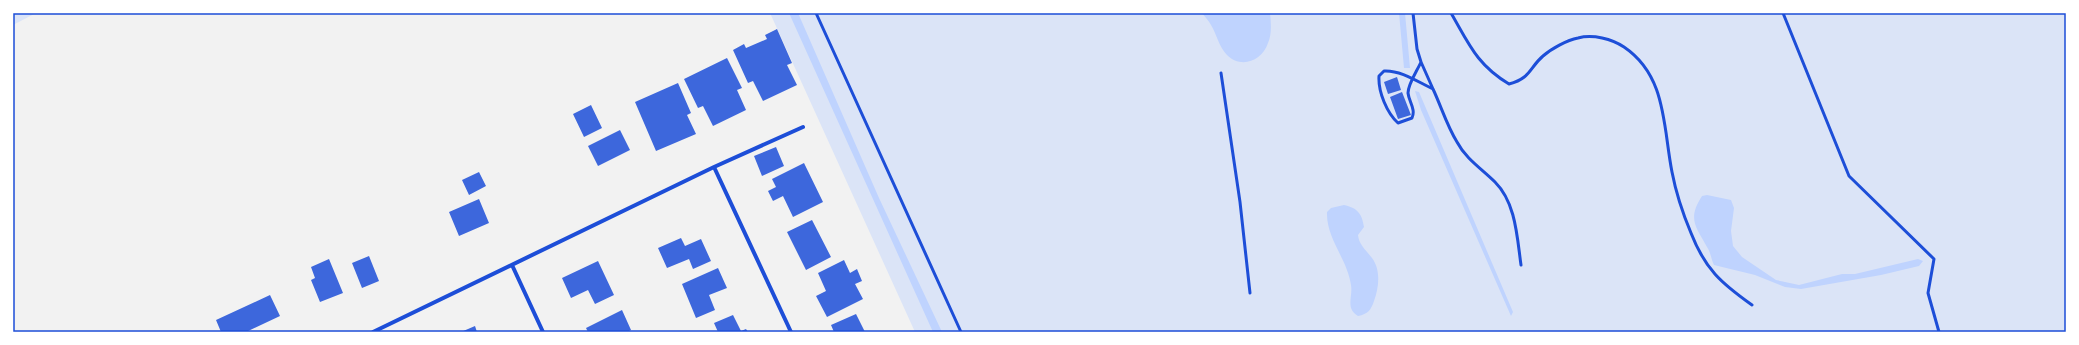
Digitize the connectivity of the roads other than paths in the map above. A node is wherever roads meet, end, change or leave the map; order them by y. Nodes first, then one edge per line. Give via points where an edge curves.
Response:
1 (816, 13) edge
2 (1413, 13) edge
3 (1451, 13) edge
4 (1783, 13) edge
5 (1421, 62) junction
6 (1221, 73) dead end
7 (1413, 80) junction
8 (1433, 89) junction
9 (803, 127) dead end
10 (714, 167) junction
11 (512, 265) junction
12 (1521, 265) dead end
13 (1250, 293) dead end
14 (1752, 305) dead end
15 (374, 332) edge
16 (543, 332) edge
17 (791, 332) edge
18 (961, 332) edge
19 (1939, 332) edge

1 - 18 lane
2 - 5 lane
3 - 14 lane via 1476,58 1495,76 1509,84 1520,81 1543,56 1578,38 1600,38 1617,42 1631,51 1647,68 1657,87 1664,111 1672,173 1691,234 1712,273 1726,287
4 - 19 lane via 1849,176 1934,259 1928,293
5 - 7 lane
5 - 8 lane
6 - 13 lane
7 - 7 lane via 1408,92 1414,114 1412,118 1398,123 1391,117 1379,76 1384,71 1390,71
7 - 8 lane
8 - 12 lane via 1457,143 1469,159 1496,183 1506,198 1514,215
9 - 10 street
10 - 11 street
10 - 17 street
11 - 15 street
11 - 16 street

